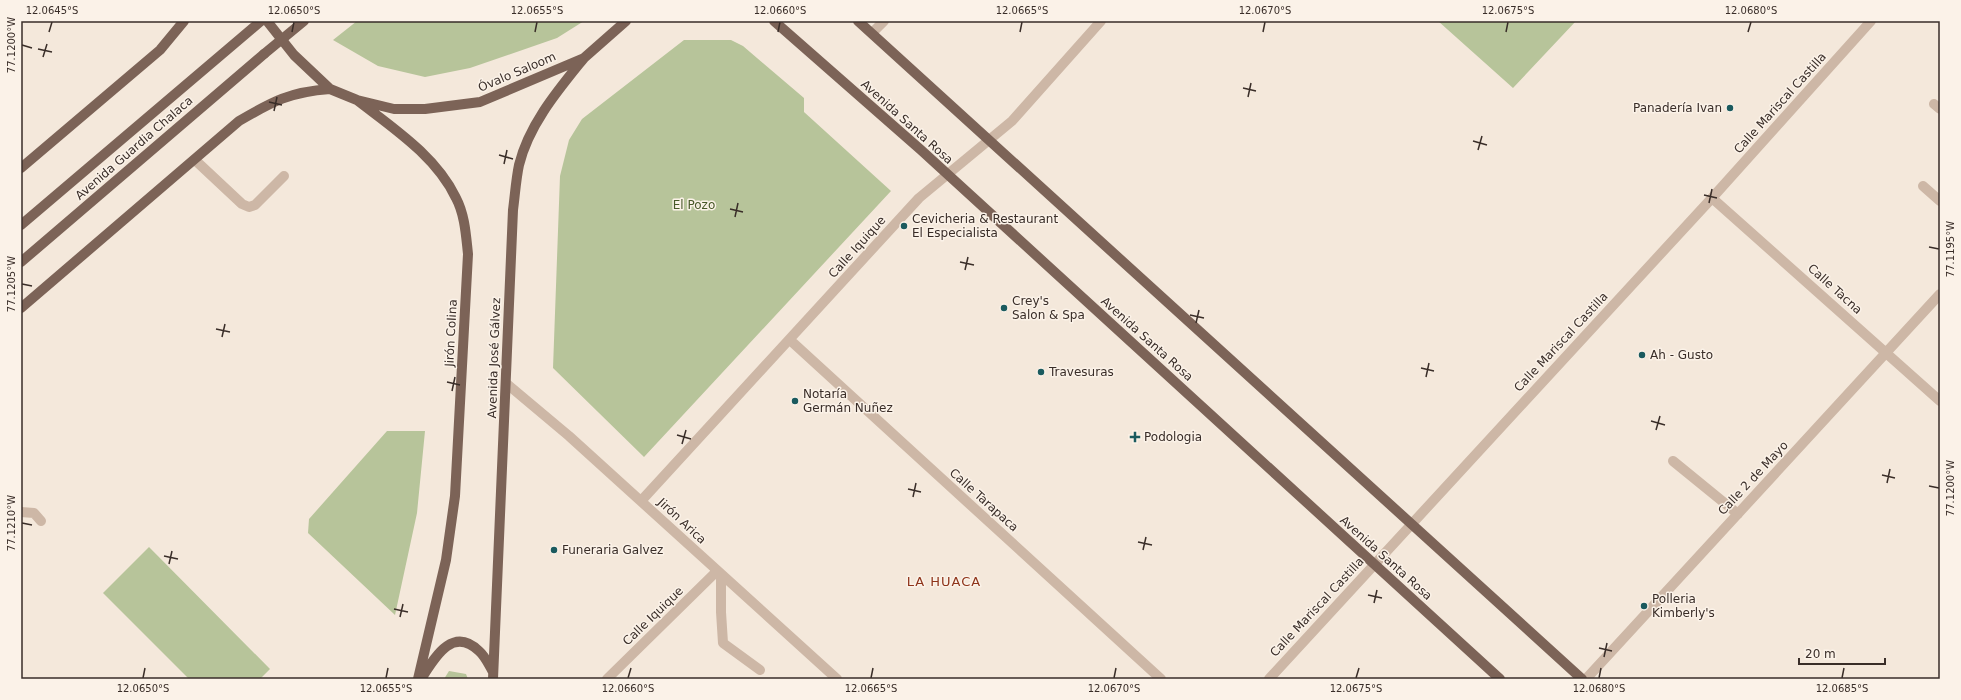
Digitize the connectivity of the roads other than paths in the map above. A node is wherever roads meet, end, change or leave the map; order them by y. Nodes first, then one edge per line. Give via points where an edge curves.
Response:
1 (184, 21) edge
2 (261, 21) edge
3 (267, 21) edge
4 (304, 21) edge
5 (626, 21) edge
6 (774, 21) edge
7 (858, 21) edge
8 (884, 21) edge
9 (1101, 21) edge
10 (1871, 21) edge
11 (872, 33) junction
12 (584, 58) junction
13 (330, 89) junction
14 (357, 100) junction
15 (990, 141) junction
16 (194, 160) junction
17 (21, 168) edge
18 (284, 176) dead end
19 (947, 176) junction
20 (1923, 186) dead end
21 (1712, 198) junction
22 (1940, 201) edge
23 (21, 224) edge
24 (21, 262) edge
25 (1940, 294) edge
26 (21, 308) edge
27 (790, 340) junction
28 (1886, 352) junction
29 (507, 384) junction
30 (1940, 401) edge
31 (1673, 461) dead end
32 (642, 501) junction
33 (21, 512) edge
34 (1738, 514) junction
35 (41, 521) dead end
36 (1411, 524) junction
37 (1374, 564) junction
38 (719, 573) junction
39 (760, 670) dead end
40 (493, 675) edge
41 (1272, 678) edge
42 (419, 679) edge
43 (607, 679) edge
44 (838, 679) edge
45 (1161, 679) edge
46 (1500, 679) edge
47 (1582, 679) edge
48 (1586, 679) edge

1 - 17 main road via 160,50
2 - 23 main road, Avenida Guardia Chalaca
3 - 13 main road, Óvalo Saloom via 294,55
4 - 24 main road, Avenida Guardia Chalaca, bridge
5 - 12 main road, Óvalo Saloom
6 - 19 main road, Avenida Santa Rosa
7 - 11 main road
8 - 11 street
9 - 15 street, Calle Iquique via 1012,121
10 - 21 street, Calle Mariscal Castilla
11 - 15 main road
12 - 14 main road, Óvalo Saloom via 480,102 425,109 394,109
12 - 29 main road, Avenida José Gálvez via 540,119 529,137 519,164 513,210
13 - 14 main road, Óvalo Saloom
13 - 16 main road via 306,91 276,100 239,121
14 - 42 main road, Jirón Colina via 425,155 457,198 466,226 468,254 455,496 446,560
15 - 19 street, Calle Iquique
15 - 36 main road
16 - 18 street via 249,208
16 - 26 main road
19 - 27 street, Calle Iquique via 919,198
19 - 37 main road, Avenida Santa Rosa
20 - 22 street
21 - 28 street, Calle Tacna
21 - 36 street, Calle Mariscal Castilla
25 - 28 street, Calle 2 de Mayo
27 - 32 street, Calle Iquique
27 - 45 street, Calle Tarapaca
28 - 30 street, Calle Tacna
28 - 34 street, Calle 2 de Mayo
29 - 32 street, Jirón Arica
29 - 40 main road, Avenida José Gálvez
31 - 34 street
32 - 38 street, Jirón Arica
33 - 35 street via 34,513
34 - 48 street, Calle 2 de Mayo
36 - 37 street, Calle Mariscal Castilla
36 - 47 main road
37 - 41 street, Calle Mariscal Castilla
37 - 46 main road, Avenida Santa Rosa
38 - 39 street via 723,643
38 - 43 street, Calle Iquique
38 - 44 street, Jirón Arica
40 - 42 main road via 480,651 469,644 457,642 444,646

